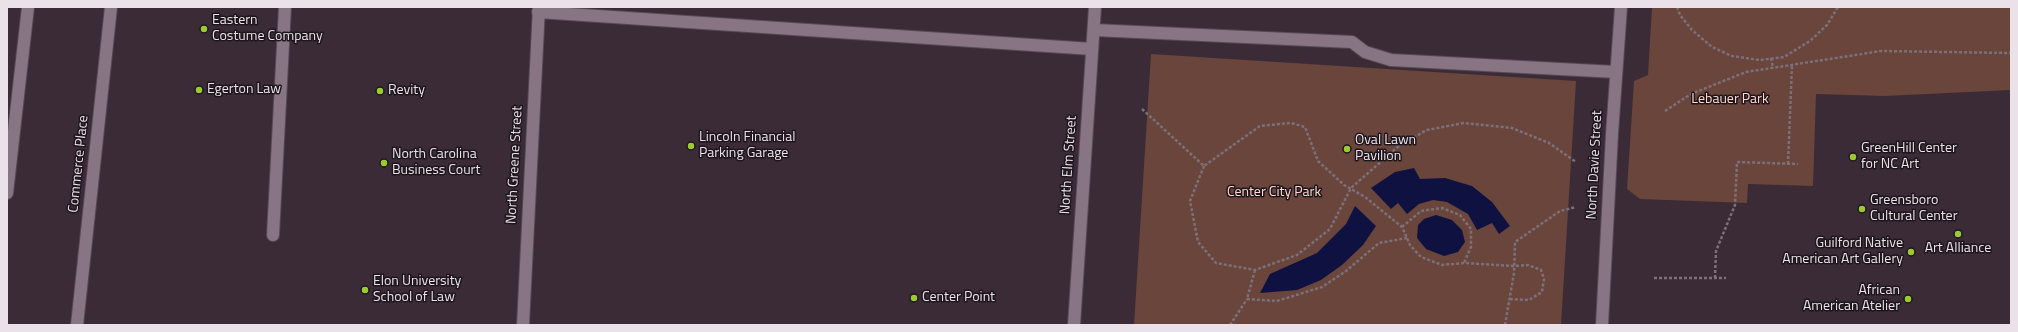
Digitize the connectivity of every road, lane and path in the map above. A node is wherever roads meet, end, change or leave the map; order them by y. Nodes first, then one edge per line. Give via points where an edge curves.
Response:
1 (28, 7) edge
2 (111, 7) edge
3 (285, 7) edge
4 (1095, 7) edge
5 (1621, 7) edge
6 (1677, 7) edge
7 (1838, 7) edge
8 (538, 10) edge
9 (1094, 30) junction
10 (1092, 49) junction
11 (2011, 53) edge
12 (1771, 58) junction
13 (1792, 65) junction
14 (1773, 68) junction
15 (1616, 72) junction
16 (1142, 109) dead end
17 (1665, 111) dead end
18 (1576, 162) dead end
19 (1788, 164) junction
20 (1798, 164) dead end
21 (1204, 166) junction
22 (1351, 188) junction
23 (7, 193) edge
24 (1576, 207) dead end
25 (1402, 227) junction
26 (273, 235) dead end
27 (1407, 238) junction
28 (1464, 263) junction
29 (1514, 266) junction
30 (1255, 270) junction
31 (1654, 278) dead end
32 (1715, 278) junction
33 (1726, 278) dead end
34 (1247, 299) junction
35 (1510, 299) junction
36 (77, 325) edge
37 (523, 325) edge
38 (1074, 325) edge
39 (1230, 325) edge
40 (1505, 325) edge
41 (1602, 325) edge

1 - 23 street
2 - 36 street, Commerce Place
3 - 26 street
4 - 9 street, North Elm Street
5 - 15 street, North Davie Street
6 - 12 path via 1692,30 1712,47 1732,56 1760,60
7 - 12 path via 1827,25 1810,41 1784,57
8 - 10 street
8 - 37 street, North Greene Street
9 - 10 street, North Elm Street
9 - 15 street via 1352,42 1366,52 1391,60
10 - 38 street, North Elm Street
11 - 13 path via 1881,51
12 - 14 path
13 - 14 path
13 - 19 path
14 - 17 path via 1746,72 1691,94
15 - 41 street, North Davie Street
16 - 21 path
18 - 22 path via 1549,144 1512,128 1464,123 1427,130 1400,144
19 - 20 path
19 - 32 path via 1737,162 1735,206 1716,252
21 - 22 path via 1260,126 1291,123 1305,127 1318,161 1344,185
21 - 30 path via 1190,201 1198,242 1216,263
22 - 25 path
22 - 30 path via 1330,229 1297,255
24 - 29 path via 1560,211 1515,242
25 - 27 path
25 - 28 path via 1421,211 1442,208 1460,215 1470,229 1470,247
27 - 28 path via 1421,257 1442,265
27 - 34 path via 1379,243 1322,287 1277,301
28 - 29 path
29 - 35 path
29 - 35 path via 1528,265 1541,270 1544,279 1542,292 1529,300
30 - 34 path
31 - 32 path
32 - 33 path
34 - 39 path
35 - 40 path

